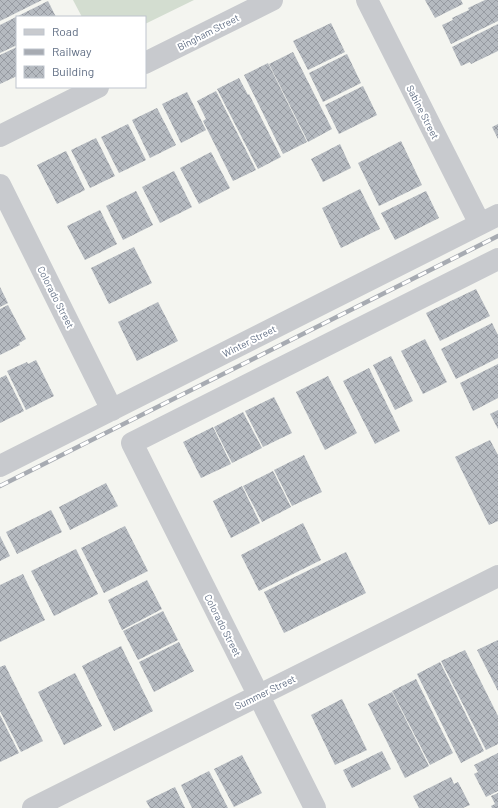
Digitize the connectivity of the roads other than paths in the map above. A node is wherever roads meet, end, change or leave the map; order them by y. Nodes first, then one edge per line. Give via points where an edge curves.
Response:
1 (272, 0) edge
2 (367, 0) edge
3 (146, 63) edge
4 (96, 88) edge
5 (0, 136) edge
6 (0, 185) edge
7 (489, 220) edge
8 (498, 259) edge
9 (112, 410) junction
10 (0, 466) edge
11 (498, 576) edge
12 (258, 696) junction
13 (33, 808) edge
14 (314, 808) edge

1 - 3 street, Bingham Street
2 - 7 street, Sabine Street
4 - 5 street
6 - 9 street, Colorado Street
7 - 9 street, Winter Street
8 - 12 street, Colorado Street via 132,443
9 - 10 street, Winter Street
11 - 12 street, Summer Street
12 - 13 street, Summer Street
12 - 14 street, Colorado Street

